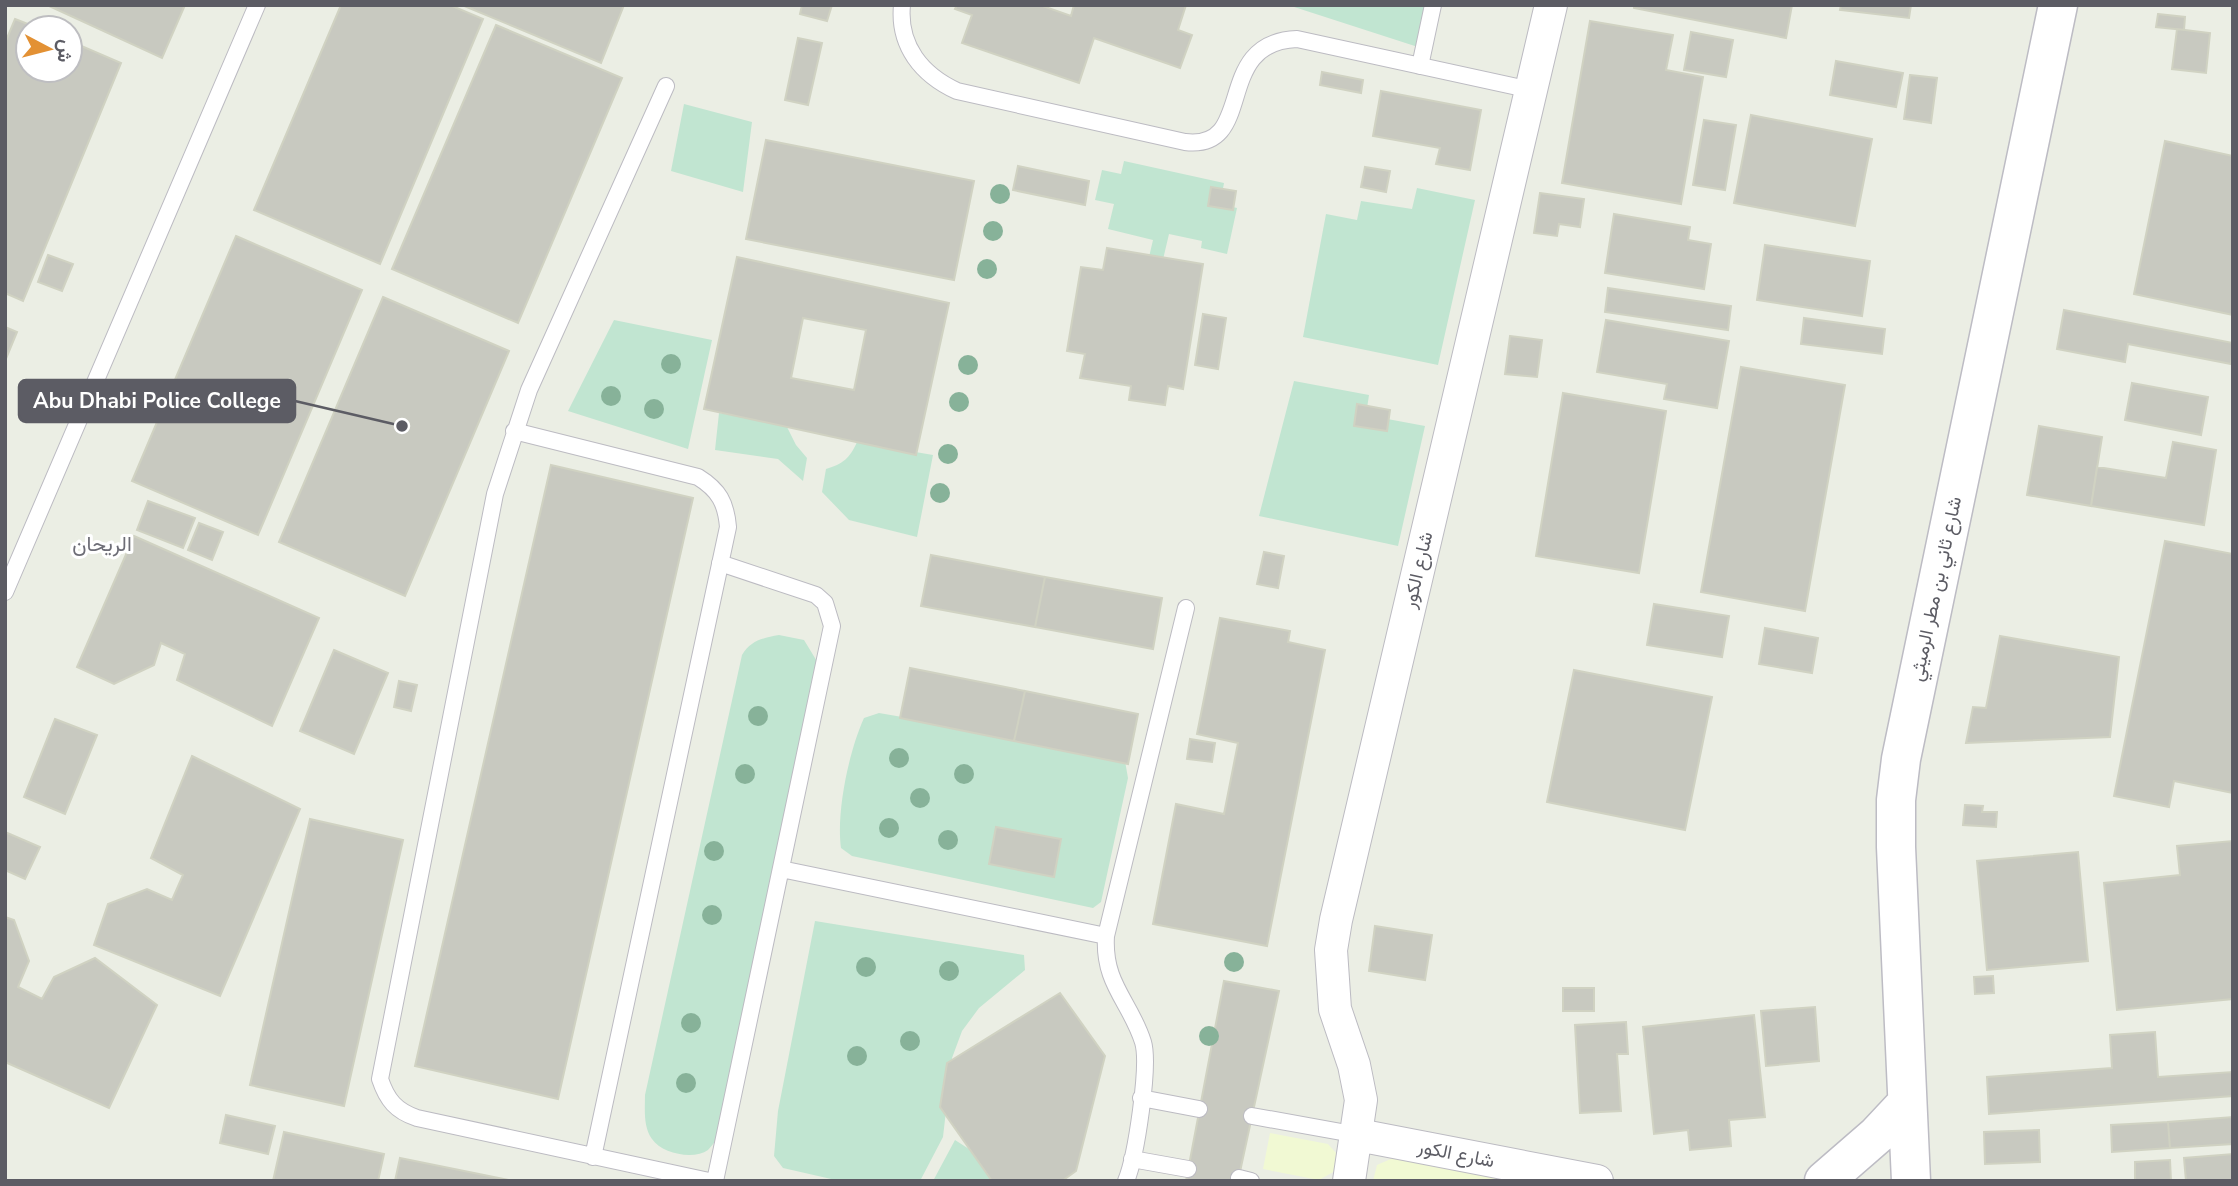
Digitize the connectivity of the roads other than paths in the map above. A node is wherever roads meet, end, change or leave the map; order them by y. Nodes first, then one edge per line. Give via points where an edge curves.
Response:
1 (257, 5) edge
2 (902, 5) edge
3 (1433, 5) edge
4 (1551, 5) edge
5 (2058, 5) edge
6 (1420, 66) junction
7 (666, 86) dead end
8 (1531, 90) junction
9 (514, 431) junction
10 (720, 563) junction
11 (5, 592) edge
12 (1186, 608) dead end
13 (781, 869) junction
14 (1106, 936) junction
15 (1141, 1098) junction
16 (1906, 1104) junction
17 (1199, 1109) dead end
18 (1252, 1116) dead end
19 (1357, 1135) junction
20 (593, 1157) junction
21 (1132, 1159) junction
22 (1188, 1169) dead end
23 (709, 1181) edge
24 (715, 1181) edge
25 (1126, 1181) edge
26 (1349, 1181) edge
27 (1597, 1181) edge
28 (1824, 1181) edge
29 (1911, 1181) edge

1 - 11 lane
2 - 6 lane via 904,36 912,55 939,83 957,91 1196,144 1223,129 1247,64 1268,44 1297,39
3 - 6 lane
4 - 8 street, شارع الكور
5 - 16 street, شارع ثاني بن مطر الرميثي via 1900,759 1896,812
6 - 8 lane
7 - 9 lane
8 - 19 street, شارع الكور via 1336,920 1332,979 1335,1009 1359,1088
9 - 10 lane via 698,477 712,486 727,511
9 - 20 lane via 495,494 380,1079 385,1094 404,1113
10 - 13 lane via 805,589 825,603 830,614 832,626
10 - 20 lane
12 - 14 lane
13 - 14 lane
13 - 24 lane
14 - 15 lane via 1112,984 1144,1044
15 - 17 lane
15 - 21 lane
16 - 28 street
16 - 29 street, شارع ثاني بن مطر الرميثي
18 - 19 lane, شارع الكور
19 - 26 street, شارع الكور
19 - 27 street, شارع الكور
20 - 23 lane
21 - 22 lane
21 - 25 lane

